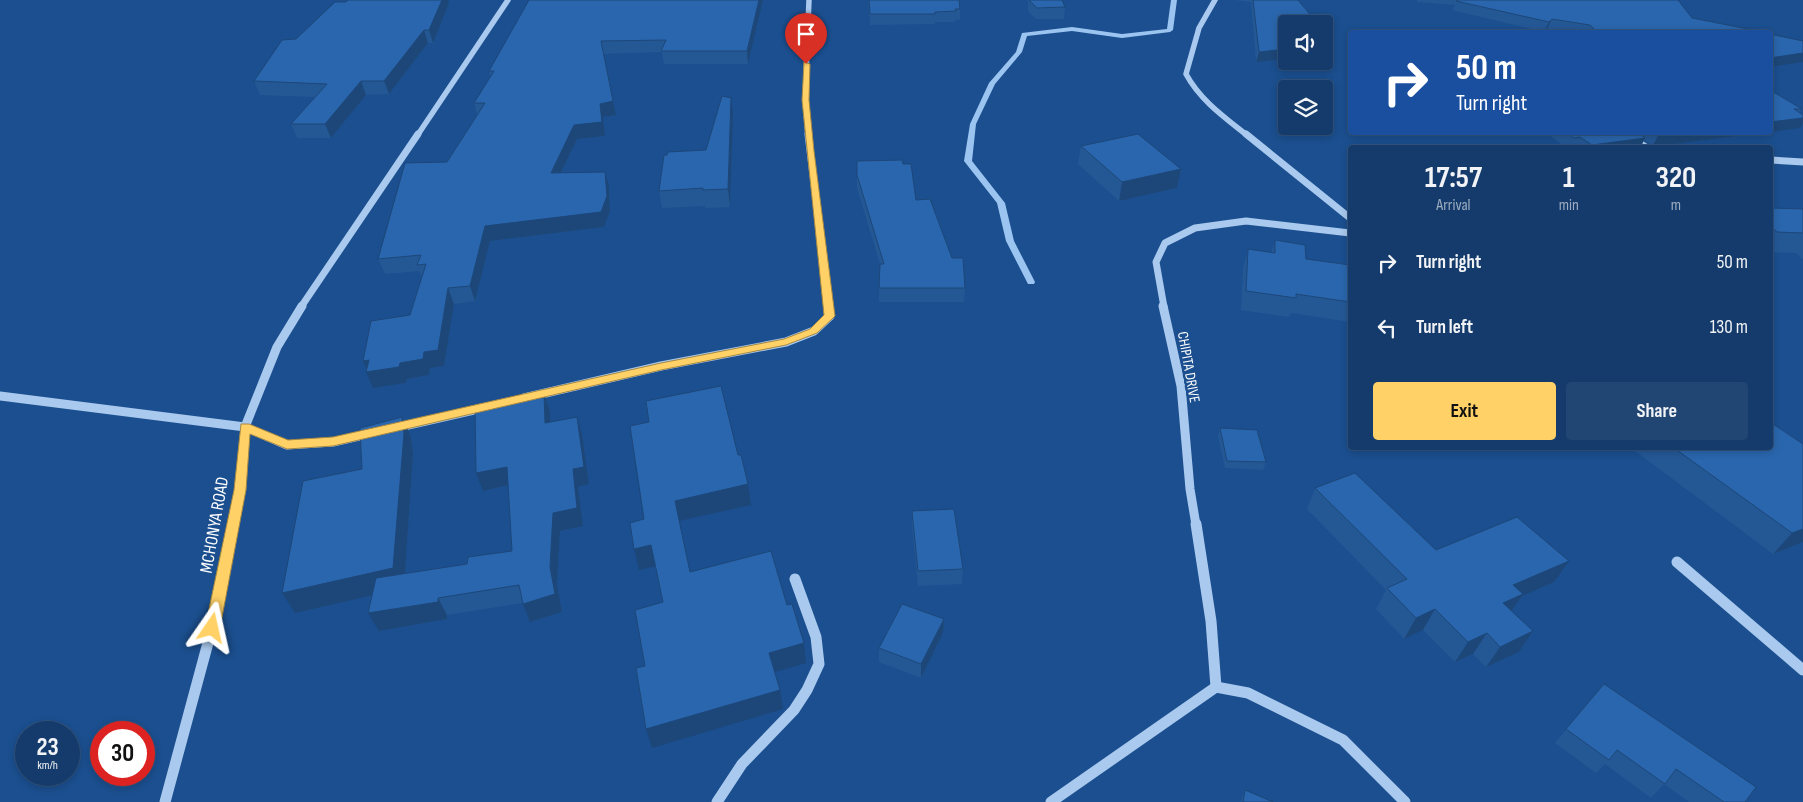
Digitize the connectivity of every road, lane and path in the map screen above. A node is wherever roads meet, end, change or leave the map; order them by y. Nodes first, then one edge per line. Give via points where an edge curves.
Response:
1 (508, 0) edge
2 (809, 0) edge
3 (1215, 0) edge
4 (1627, 135) edge
5 (1642, 145) edge
6 (1773, 160) edge
7 (1803, 162) edge
8 (1348, 216) edge
9 (1348, 233) edge
10 (0, 396) edge
11 (515, 400) edge
12 (496, 404) edge
13 (245, 427) junction
14 (390, 429) edge
15 (380, 431) edge
16 (1677, 562) dead end
17 (795, 579) dead end
18 (1803, 670) edge
19 (1216, 687) junction
20 (164, 802) edge
21 (718, 802) edge
22 (1051, 802) edge
23 (1405, 802) edge

1 - 13 street, MCHONYA ROAD via 288,327
2 - 11 street via 805,100 830,316 814,331 786,342 661,366
3 - 8 street via 1199,28 1186,74 1194,89 1212,108
4 - 5 street
6 - 7 street
9 - 19 street, CHIPITA DRIVE via 1246,221 1194,228 1165,242 1156,262 1181,386 1190,489 1212,621
10 - 13 street
12 - 14 street
13 - 15 street via 287,445 333,442
13 - 20 street, MCHONYA ROAD via 240,490 212,628
16 - 18 street
17 - 21 street via 816,637 819,664 794,710 742,764
19 - 22 street
19 - 23 street via 1248,693 1343,740

